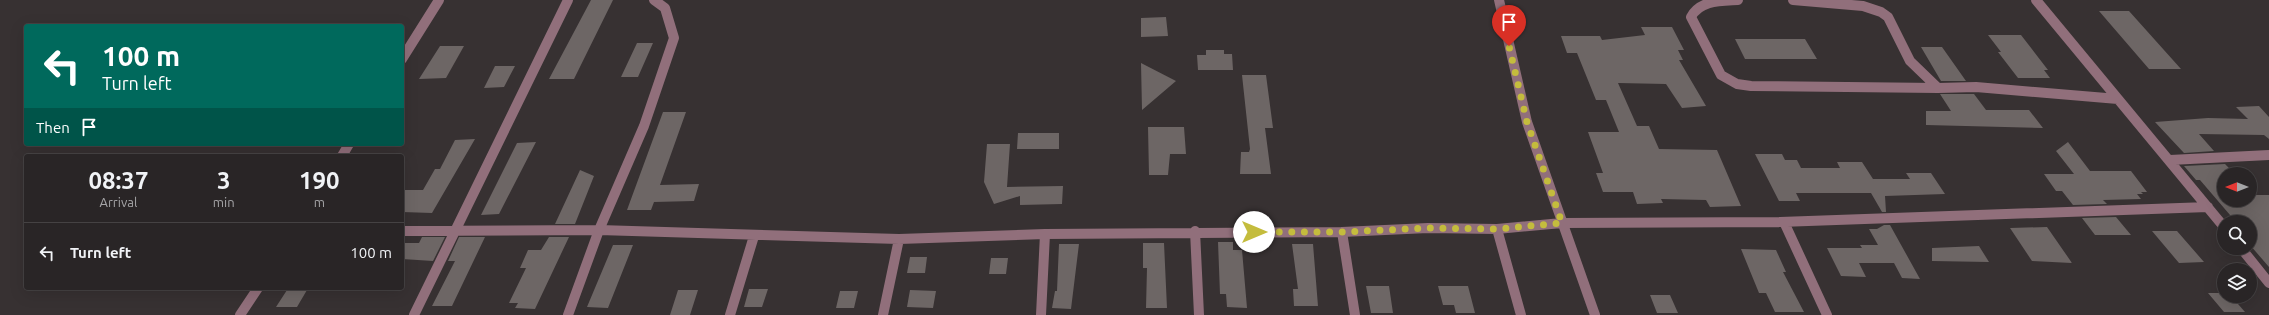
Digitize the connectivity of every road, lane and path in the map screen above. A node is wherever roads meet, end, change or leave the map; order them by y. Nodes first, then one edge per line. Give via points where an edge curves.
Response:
1 (439, 0) edge
2 (568, 0) edge
3 (654, 0) edge
4 (1499, 0) edge
5 (1738, 0) edge
6 (1793, 0) edge
7 (2036, 0) edge
8 (404, 56) edge
9 (1938, 88) junction
10 (2118, 99) junction
11 (2269, 155) edge
12 (2170, 160) junction
13 (2208, 207) junction
14 (2217, 218) edge
15 (1784, 222) junction
16 (1562, 223) junction
17 (1497, 229) junction
18 (455, 230) junction
19 (599, 230) junction
20 (404, 231) edge
21 (1195, 231) junction
22 (1342, 232) junction
23 (1045, 234) junction
24 (754, 236) junction
25 (899, 238) junction
26 (2247, 255) edge
27 (2269, 283) edge
28 (257, 290) edge
29 (240, 315) edge
30 (414, 315) edge
31 (568, 315) edge
32 (730, 315) edge
33 (883, 315) edge
34 (1041, 315) edge
35 (1199, 315) edge
36 (1355, 315) edge
37 (1521, 315) edge
38 (1594, 315) edge
39 (1827, 315) edge

1 - 8 street
2 - 18 street
3 - 19 street via 665,8 674,38 644,126
4 - 16 street via 1527,122
5 - 9 street via 1705,4 1693,12 1691,17 1721,75 1728,80 1751,86
6 - 9 street via 1864,6 1881,12 1888,17 1910,61
7 - 10 street
9 - 10 street via 1976,87
10 - 12 street
11 - 12 street
12 - 13 street
13 - 14 street
13 - 15 street
15 - 16 street
15 - 39 street
16 - 17 street
16 - 38 street
17 - 22 street via 1428,228
17 - 37 street
18 - 19 street
18 - 20 street
18 - 30 street
19 - 24 street
19 - 31 street
21 - 22 street
21 - 23 street
21 - 35 street
22 - 36 street
23 - 25 street
23 - 34 street
24 - 25 street
24 - 32 street
25 - 33 street
26 - 27 street
28 - 29 street

